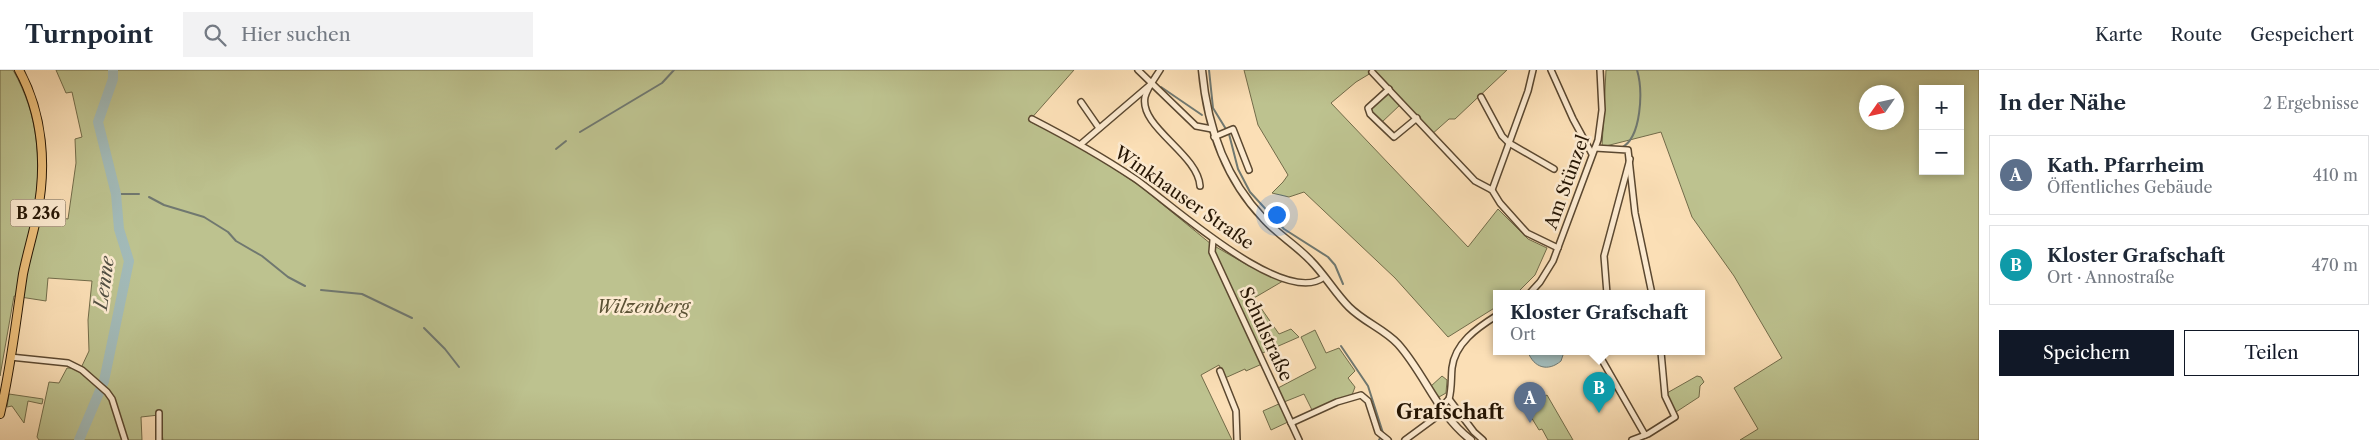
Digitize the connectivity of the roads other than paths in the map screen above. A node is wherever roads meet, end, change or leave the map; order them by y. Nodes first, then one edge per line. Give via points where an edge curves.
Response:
1 (19, 70) edge
2 (1138, 70) edge
3 (1160, 70) edge
4 (1202, 70) edge
5 (1533, 70) edge
6 (1551, 70) edge
7 (1600, 70) edge
8 (1372, 72) dead end
9 (1152, 83) junction
10 (1389, 89) junction
11 (1481, 97) dead end
12 (1081, 102) dead end
13 (1417, 118) junction
14 (1032, 119) dead end
15 (1099, 128) junction
16 (1212, 129) junction
17 (1214, 137) junction
18 (1509, 143) junction
19 (1081, 144) junction
20 (1595, 148) junction
21 (1592, 154) junction
22 (1629, 157) junction
23 (1554, 169) dead end
24 (1249, 170) dead end
25 (1200, 186) dead end
26 (1492, 190) junction
27 (1213, 240) junction
28 (1558, 248) junction
29 (1324, 277) junction
30 (1532, 290) edge
31 (1606, 290) edge
32 (1651, 290) edge
33 (1493, 318) edge
34 (1601, 355) edge
35 (1661, 355) edge
36 (10, 357) junction
37 (1220, 371) dead end
38 (1449, 399) junction
39 (1442, 410) junction
40 (159, 412) dead end
41 (0, 414) edge
42 (1291, 423) junction
43 (1645, 435) junction
44 (1383, 437) edge
45 (125, 440) edge
46 (160, 440) edge
47 (1237, 440) edge
48 (1299, 440) edge
49 (1405, 440) edge
50 (1471, 440) edge
51 (1483, 440) edge
52 (1632, 440) edge

1 - 36 main road, B 236 via 36,117 44,164
2 - 9 street
3 - 9 street
4 - 16 street
5 - 18 street
6 - 21 street
7 - 20 street, Am Stünzel via 1601,120
8 - 10 street
9 - 15 street
9 - 16 street via 1196,126
9 - 25 street via 1146,95 1146,108 1156,125 1193,167
10 - 13 street
10 - 13 street via 1368,108 1370,114 1394,137
11 - 18 street via 1496,128
12 - 15 street
13 - 26 street via 1475,181
14 - 19 street, Winkhauser Straße
15 - 19 street
16 - 17 street
17 - 24 street via 1233,129
17 - 29 street via 1230,171 1254,207
18 - 23 street
18 - 26 street
19 - 27 street, Winkhauser Straße via 1156,193
20 - 21 street, Am Stünzel
20 - 22 street via 1628,150
21 - 28 street, Am Stünzel
22 - 31 street via 1604,256
22 - 32 street via 1635,213
26 - 28 street via 1524,231
27 - 29 street, Winkhauser Straße via 1252,264 1296,281 1312,282
27 - 42 street, Schulstraße via 1212,252
28 - 30 street, Am Stünzel via 1543,278
29 - 39 street via 1349,307 1398,345
33 - 38 street via 1460,346 1452,364
34 - 43 street
35 - 43 street via 1665,396 1675,417
36 - 41 main road, B 236
36 - 45 street via 68,363 95,381 116,409
37 - 47 street via 1236,411
38 - 39 street
38 - 51 street
39 - 49 street
39 - 50 street
40 - 46 street
42 - 44 street via 1337,402 1362,396 1368,400
42 - 48 street, Schulstraße
43 - 52 street

